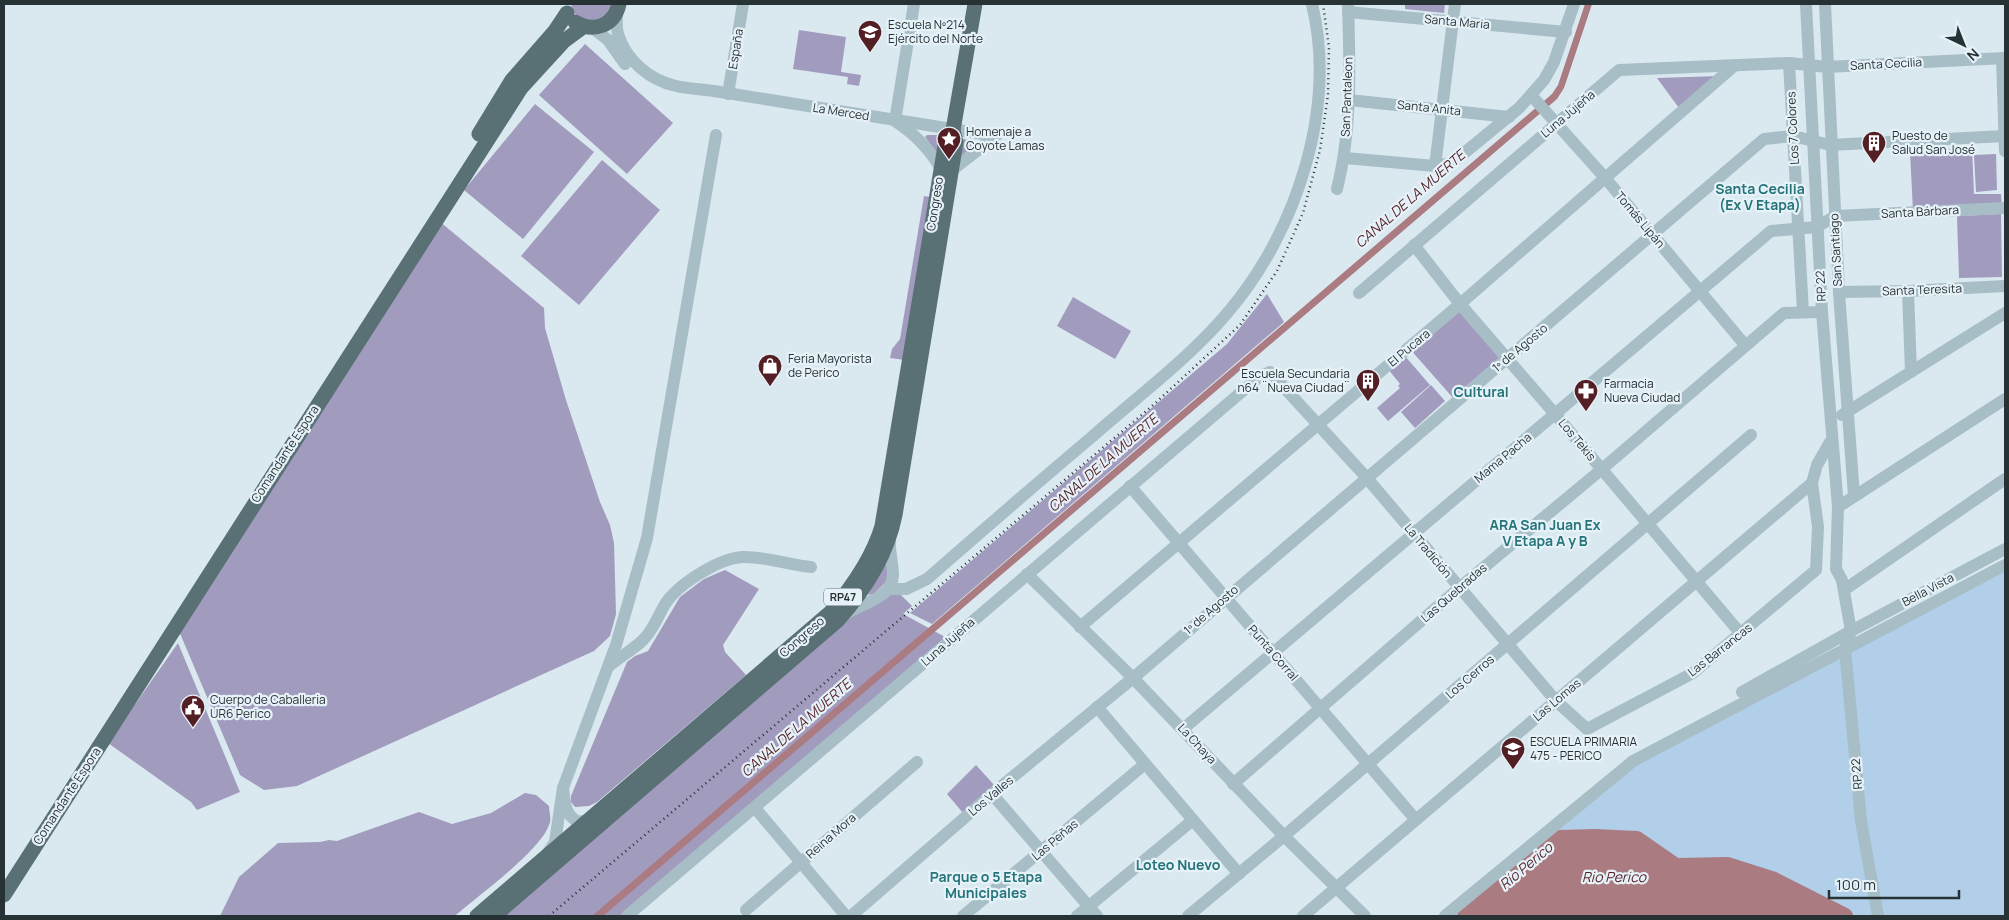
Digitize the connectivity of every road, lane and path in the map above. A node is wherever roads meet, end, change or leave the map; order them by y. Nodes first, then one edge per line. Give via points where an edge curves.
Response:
1 (743, 4) edge
2 (914, 4) edge
3 (975, 4) edge
4 (1312, 4) edge
5 (1455, 4) edge
6 (1574, 4) edge
7 (1806, 4) edge
8 (1825, 4) edge
9 (618, 7) edge
10 (566, 8) edge
11 (1348, 8) edge
12 (1453, 22) junction
13 (588, 27) junction
14 (1566, 32) junction
15 (2004, 58) edge
16 (1789, 64) junction
17 (1734, 66) junction
18 (1808, 66) junction
19 (1827, 67) junction
20 (728, 94) junction
21 (1534, 98) junction
22 (1348, 100) junction
23 (1441, 109) junction
24 (1509, 117) junction
25 (1553, 119) junction
26 (895, 121) junction
27 (953, 130) junction
28 (716, 135) dead end
29 (1793, 136) junction
30 (2005, 136) edge
31 (1812, 141) junction
32 (1830, 145) junction
33 (2005, 151) edge
34 (1345, 158) junction
35 (1435, 166) junction
36 (946, 170) junction
37 (1606, 179) junction
38 (1337, 189) dead end
39 (2005, 208) edge
40 (1834, 216) junction
41 (1817, 227) junction
42 (1798, 229) junction
43 (1652, 234) junction
44 (1414, 245) junction
45 (2005, 286) edge
46 (1908, 291) junction
47 (1700, 292) junction
48 (1838, 292) junction
49 (1359, 293) dead end
50 (1460, 304) junction
51 (1803, 312) junction
52 (1822, 312) junction
53 (2005, 312) edge
54 (1745, 346) junction
55 (1508, 358) junction
56 (1270, 372) joint
57 (1911, 372) junction
58 (2005, 399) edge
59 (1848, 412) junction
60 (1555, 414) junction
61 (1830, 423) junction
62 (1319, 424) junction
63 (1751, 436) dead end
64 (1830, 442) dead end
65 (1602, 469) junction
66 (1366, 477) junction
67 (2005, 479) edge
68 (1812, 484) junction
69 (1130, 486) junction
70 (1854, 496) junction
71 (1838, 507) junction
72 (1649, 524) junction
73 (891, 534) junction
74 (1414, 534) junction
75 (1178, 542) junction
76 (2005, 549) edge
77 (2005, 565) edge
78 (811, 567) dead end
79 (1027, 574) junction
80 (1696, 581) junction
81 (1459, 588) junction
82 (888, 589) junction
83 (1844, 590) junction
84 (1226, 598) junction
85 (838, 620) junction
86 (1080, 626) junction
87 (1851, 631) junction
88 (1741, 634) junction
89 (1509, 643) junction
90 (1845, 649) junction
91 (1273, 652) junction
92 (608, 667) junction
93 (1133, 678) junction
94 (1742, 692) dead end
95 (1556, 701) junction
96 (1096, 707) junction
97 (1322, 709) junction
98 (1183, 729) junction
99 (1587, 729) joint
100 (917, 762) dead end
101 (1145, 764) junction
102 (1369, 764) junction
103 (1233, 784) junction
104 (564, 788) junction
105 (992, 794) junction
106 (754, 808) junction
107 (589, 820) junction
108 (1193, 820) junction
109 (1416, 820) junction
110 (1284, 836) junction
111 (1042, 852) junction
112 (544, 859) junction
113 (800, 862) junction
114 (1239, 874) junction
115 (4, 876) edge
116 (1338, 888) junction
117 (4, 895) edge
118 (746, 910) dead end
119 (1093, 911) edge
120 (478, 916) edge
121 (494, 916) edge
122 (627, 916) edge
123 (846, 916) edge
124 (851, 916) edge
125 (963, 916) edge
126 (1077, 916) edge
127 (1188, 916) edge
128 (1303, 916) edge
129 (1365, 916) edge
130 (1444, 916) edge
131 (1878, 916) edge

1 - 20 street, España
2 - 26 street
3 - 27 main road, RP47
4 - 82 street via 1319,63 1316,120 1302,181 1281,230 1256,274 1229,311 1186,355 927,579 906,589
5 - 12 street
6 - 14 street
7 - 18 street, RP 22
8 - 19 street, San Santiago
9 - 13 main road, Comandante Espora via 612,20 603,26
9 - 20 street via 618,33 642,70 653,78 678,87
10 - 13 main road via 574,21
10 - 115 main road, Comandante Espora via 555,32 512,80
11 - 12 street, Santa Maria
11 - 22 street, San Pantaleon
12 - 14 street, Santa Maria
12 - 23 street
13 - 20 street via 608,40 634,73 654,87 672,93
13 - 117 main road, Comandante Espora via 564,41 521,88
14 - 21 street
15 - 19 street, Santa Cecilia
15 - 30 street
16 - 17 street, Luna Jujeña
16 - 18 street, Luna Jujeña
16 - 29 street, Los 7 Colores
17 - 25 street, Luna Jujeña via 1619,70
17 - 37 street, El Pucara
18 - 19 street, Luna Jujeña
18 - 31 street, RP 22
19 - 32 street, San Santiago
20 - 26 street, La Merced
21 - 24 street
21 - 25 street, Tomás Lipán
22 - 23 street, Santa Anita
22 - 34 street, San Pantaleon
23 - 24 street, Santa Anita
23 - 35 street
24 - 35 street via 1452,163
25 - 37 street, Tomás Lipán
25 - 44 street, Luna Jujeña
26 - 27 street, La Merced
26 - 36 street via 913,133
27 - 36 main road, Congreso / RP47 via 946,140
27 - 36 street, La Merced via 996,136
28 - 92 street via 646,538
29 - 31 street, 1º de Agosto
29 - 42 street, Los 7 Colores
29 - 43 street, 1º de Agosto via 1764,139
30 - 32 street, 1º de Agosto
30 - 33 street
31 - 32 street, 1º de Agosto
31 - 41 street, RP 22
32 - 40 street, San Santiago
34 - 35 street
34 - 38 street, San Pantaleon
36 - 73 main road, Congreso / RP47
36 - 107 main road, Congreso / RP47 via 882,526 863,567 831,612
37 - 43 street, Tomás Lipán
37 - 50 street, El Pucara
39 - 40 street, Santa Bárbara
40 - 41 street, Mama Pacha
40 - 48 street, San Santiago
41 - 42 street, Mama Pacha
41 - 52 street, RP 22
42 - 47 street, Mama Pacha via 1771,231
42 - 51 street, Los 7 Colores
43 - 47 street, Tomás Lipán
43 - 55 street, 1º de Agosto
44 - 49 street, Luna Jujeña
44 - 50 street, Los Tekis
45 - 46 street, Santa Teresita
46 - 48 street, Santa Teresita
46 - 57 street
47 - 54 street, Tomás Lipán
47 - 60 street, Mama Pacha
48 - 59 street, San Santiago
50 - 55 street, Los Tekis
50 - 62 street, El Pucara
51 - 52 street, Las Quebradas
51 - 54 street, Las Quebradas via 1784,313
52 - 61 street, RP 22
53 - 57 street
54 - 65 street, Las Quebradas
55 - 60 street, Los Tekis
55 - 66 street, 1º de Agosto
56 - 62 street, La Tradición
56 - 69 street, Luna Jujeña via 1259,377
57 - 59 street
58 - 70 street
59 - 61 street
59 - 70 street, San Santiago
60 - 65 street, Los Tekis
60 - 74 street, Mama Pacha
61 - 71 street, RP 22
62 - 66 street, La Tradición
62 - 75 street, El Pucara
63 - 72 street, Los Cerros
64 - 68 street via 1817,465
65 - 72 street, Los Tekis
65 - 81 street, Las Quebradas
66 - 74 street, La Tradición
66 - 84 street, 1º de Agosto
67 - 83 street
68 - 80 street, Las Lomas
68 - 88 street, Las Barrancas via 1818,527 1816,570
69 - 75 street, Punta Corral
69 - 79 street, Luna Jujeña
70 - 71 street
71 - 83 street, RP 22 via 1836,568
72 - 80 street, Los Tekis
72 - 89 street, Los Cerros
73 - 82 street via 889,548 893,574
73 - 85 main road, Congreso / RP47 via 869,579
74 - 81 street, La Tradición
74 - 91 street, Mama Pacha
75 - 84 street, Punta Corral
75 - 86 street, El Pucara
76 - 87 street, Bella Vista
77 - 90 street
78 - 92 street via 744,557 713,566 679,590 665,604 654,627 642,641
79 - 86 street, La Chaya
79 - 106 street, Luna Jujeña
80 - 88 street, Los Tekis
80 - 95 street, Las Lomas
81 - 89 street, La Tradición
81 - 97 street, Las Quebradas
82 - 85 street
83 - 87 street
84 - 91 street, Punta Corral
84 - 93 street, 1º de Agosto
85 - 121 main road, Congreso / RP47
86 - 93 street, La Chaya
87 - 90 street, RP 22
87 - 94 street, Bella Vista
88 - 99 street, Las Barrancas via 1693,673
89 - 95 street, La Tradición
89 - 102 street, Los Cerros
90 - 130 street via 1633,761
90 - 131 street, RP 22 via 1861,821
91 - 97 street, Punta Corral
91 - 98 street, Mama Pacha
92 - 104 street
93 - 96 street, Los Valles
93 - 98 street, La Chaya
95 - 99 street, La Tradición
95 - 109 street, Las Lomas
96 - 101 street
96 - 105 street, Los Valles
97 - 102 street, Punta Corral
97 - 103 street, Las Quebradas
98 - 103 street, La Chaya
100 - 113 street, Reina Mora
101 - 108 street
101 - 111 street, Las Peñas
102 - 109 street, Punta Corral
102 - 110 street, Los Cerros
103 - 110 street, La Chaya
104 - 107 street via 567,812 571,818 578,822
104 - 112 street via 555,842
105 - 111 street
105 - 124 street, Los Valles
106 - 113 street
106 - 122 street, Luna Jujeña
107 - 112 main road, Congreso / RP47
108 - 114 street
108 - 119 street
109 - 116 street, Las Lomas
110 - 114 street, Los Cerros
110 - 116 street, La Chaya
111 - 119 street
111 - 125 street, Las Peñas
112 - 120 main road, Congreso / RP47
113 - 118 street, Reina Mora
113 - 123 street
114 - 127 street, Los Cerros
116 - 128 street, Las Lomas
116 - 129 street, La Chaya
119 - 126 street

